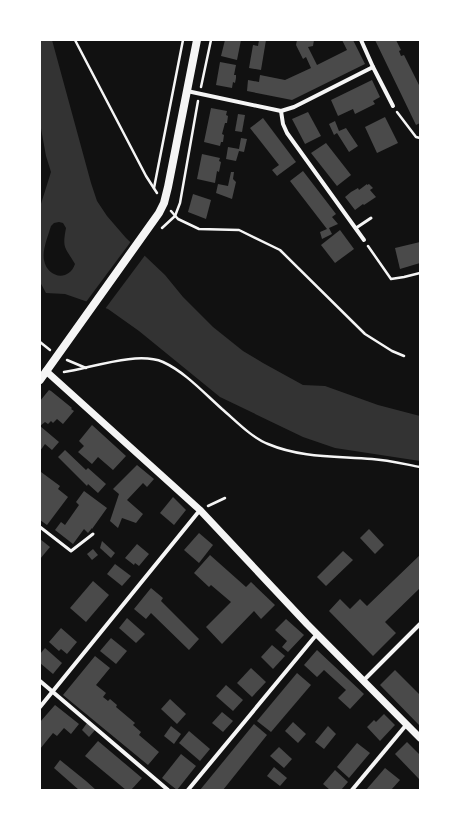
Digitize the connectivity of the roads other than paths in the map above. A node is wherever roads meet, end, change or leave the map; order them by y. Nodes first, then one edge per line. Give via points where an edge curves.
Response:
1 (197, 40) edge
2 (361, 40) edge
3 (373, 67) junction
4 (187, 91) junction
5 (394, 106) road end
6 (281, 111) junction
7 (371, 218) dead end
8 (356, 228) junction
9 (364, 240) road end
10 (46, 371) junction
11 (40, 380) edge
12 (200, 510) junction
13 (40, 527) edge
14 (93, 534) dead end
15 (420, 624) edge
16 (317, 634) junction
17 (40, 681) edge
18 (363, 681) junction
19 (53, 692) junction
20 (40, 707) edge
21 (407, 724) junction
22 (420, 738) edge
23 (168, 790) edge
24 (188, 790) edge
25 (352, 790) edge

1 - 4 main road
2 - 3 street
3 - 5 street
3 - 6 street via 294,107
4 - 6 street
4 - 10 main road via 164,203 153,224
6 - 8 street via 287,133
7 - 8 lane
8 - 9 street
10 - 11 main road
10 - 12 street
12 - 16 street
12 - 19 street
13 - 14 lane via 71,551
15 - 18 street
16 - 18 street
16 - 24 street
17 - 19 street
18 - 21 street
19 - 20 street
19 - 23 street
21 - 22 street
21 - 25 street

